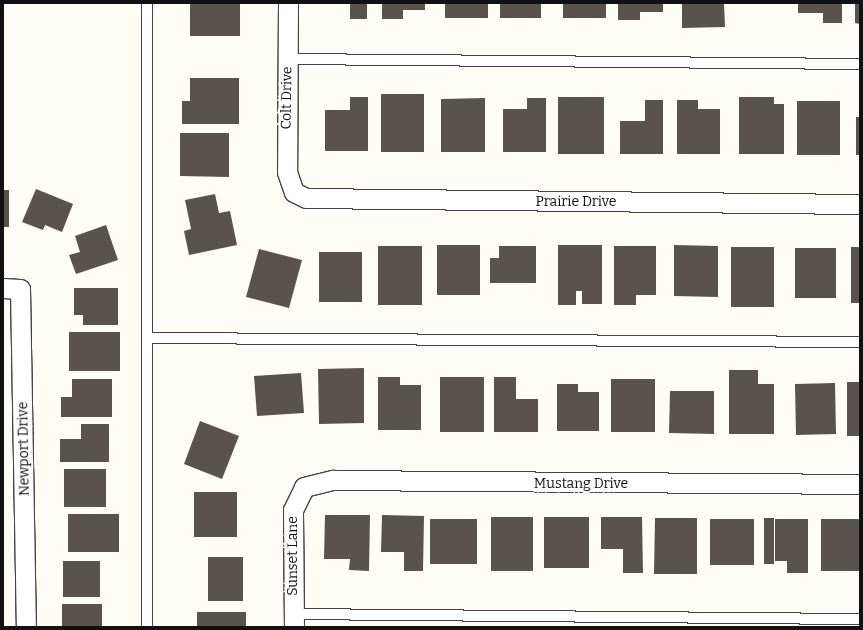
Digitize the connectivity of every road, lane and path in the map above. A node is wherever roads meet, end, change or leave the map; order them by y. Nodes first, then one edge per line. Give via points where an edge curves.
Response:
1 (146, 3) edge
2 (288, 3) edge
3 (288, 59) junction
4 (860, 64) edge
5 (294, 192) joint
6 (860, 204) edge
7 (3, 288) edge
8 (147, 338) junction
9 (860, 342) edge
10 (860, 484) edge
11 (304, 486) joint
12 (860, 619) edge
13 (294, 621) edge
14 (26, 627) edge
15 (147, 627) edge

1 - 8 lane
2 - 3 street, Colt Drive
3 - 4 lane
3 - 5 street, Colt Drive via 287,172
5 - 6 street, Prairie Drive via 322,201
7 - 14 street, Newport Drive via 20,289
8 - 9 lane
8 - 15 lane
10 - 11 street, Mustang Drive via 333,480
11 - 13 street, Sunset Lane via 292,510
12 - 13 lane

